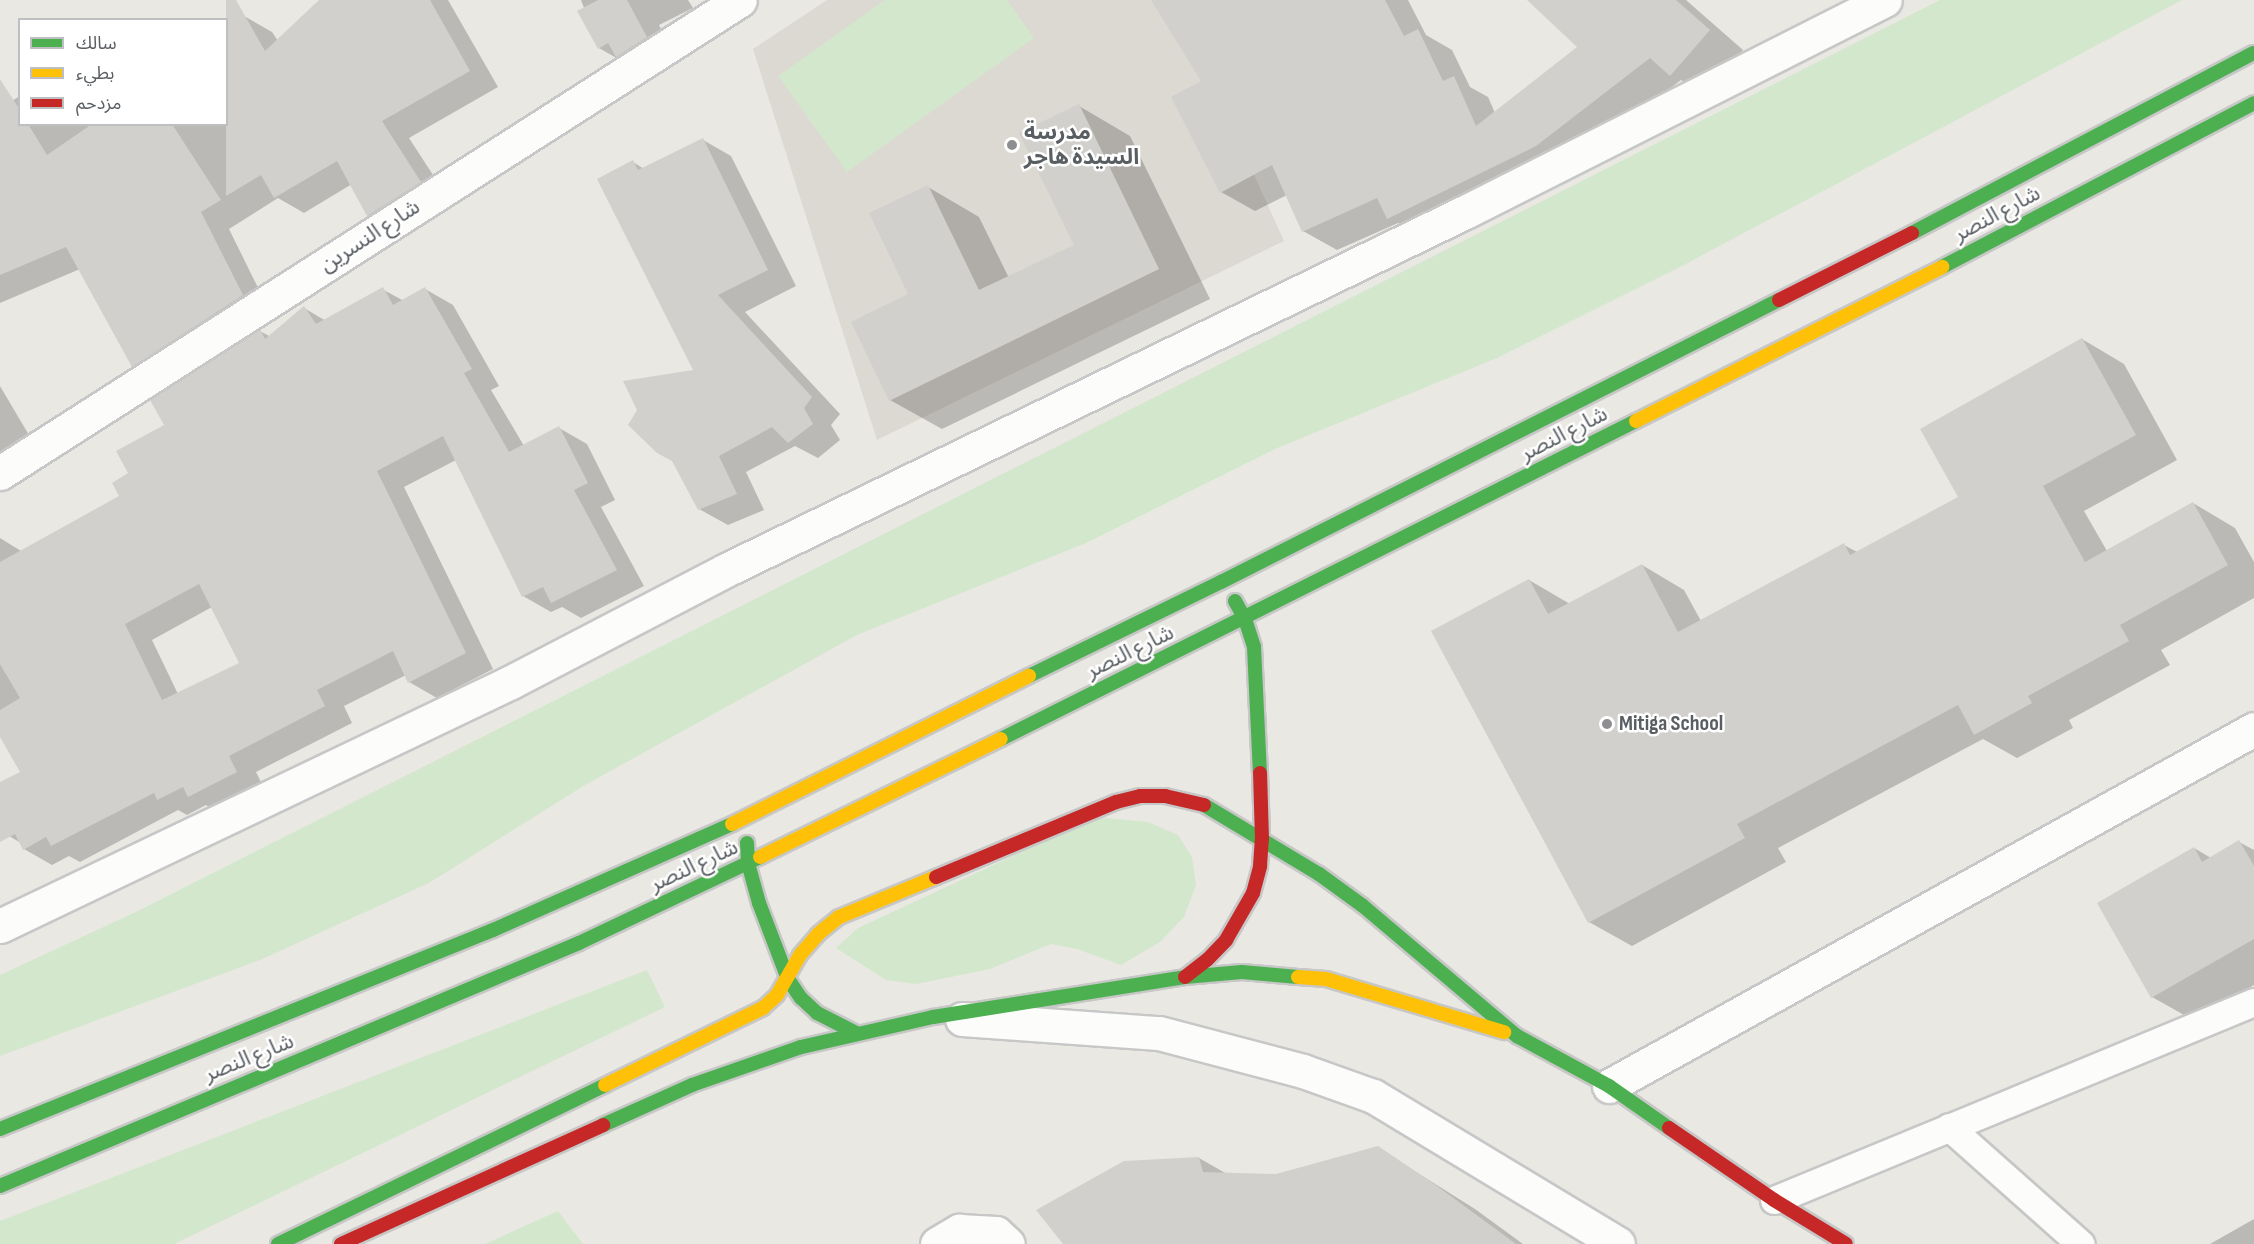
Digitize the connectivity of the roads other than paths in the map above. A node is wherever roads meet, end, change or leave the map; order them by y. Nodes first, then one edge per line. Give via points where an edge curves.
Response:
1 (740, 0) edge
2 (1878, 2) edge
3 (2254, 54) edge
4 (2254, 103) edge
5 (0, 473) edge
6 (1221, 582) junction
7 (1245, 619) junction
8 (2254, 729) edge
9 (752, 814) junction
10 (1262, 839) junction
11 (748, 863) junction
12 (0, 926) edge
13 (1185, 976) junction
14 (788, 979) junction
15 (2254, 1002) edge
16 (933, 1017) junction
17 (856, 1033) junction
18 (1517, 1036) junction
19 (1609, 1086) junction
20 (1949, 1127) junction
21 (0, 1129) edge
22 (0, 1186) edge
23 (1774, 1200) junction
24 (278, 1244) edge
25 (341, 1244) edge
26 (937, 1244) edge
27 (1008, 1244) edge
28 (1618, 1244) edge
29 (1846, 1244) edge
30 (2081, 1244) edge

1 - 5 street, شارع النسرين
2 - 12 street via 1467,210 726,570 511,682
3 - 6 main road, شارع النصر via 2007,185
4 - 7 main road, شارع النصر via 1928,274
6 - 7 main road
6 - 9 main road, شارع النصر
7 - 10 main road via 1257,675
7 - 11 main road, شارع النصر
8 - 19 street
9 - 11 main road via 746,839
9 - 21 main road, شارع النصر via 493,930
10 - 13 main road via 1260,866 1241,918 1207,960
10 - 14 main road via 1212,808 1189,800 1140,796 1116,802 839,917 800,955
10 - 18 main road via 1363,906
11 - 14 main road
11 - 22 main road, شارع النصر via 579,943 408,1017 233,1086
13 - 16 main road
13 - 18 main road via 1242,972 1326,980
14 - 17 main road via 817,1013
14 - 24 main road via 763,1008 746,1018
15 - 20 lane
16 - 17 main road
16 - 28 street via 1160,1033 1303,1071 1373,1096
17 - 25 main road via 692,1084
18 - 19 main road
19 - 23 main road
20 - 23 lane
20 - 30 lane
23 - 29 main road
26 - 27 street via 959,1231 996,1233

